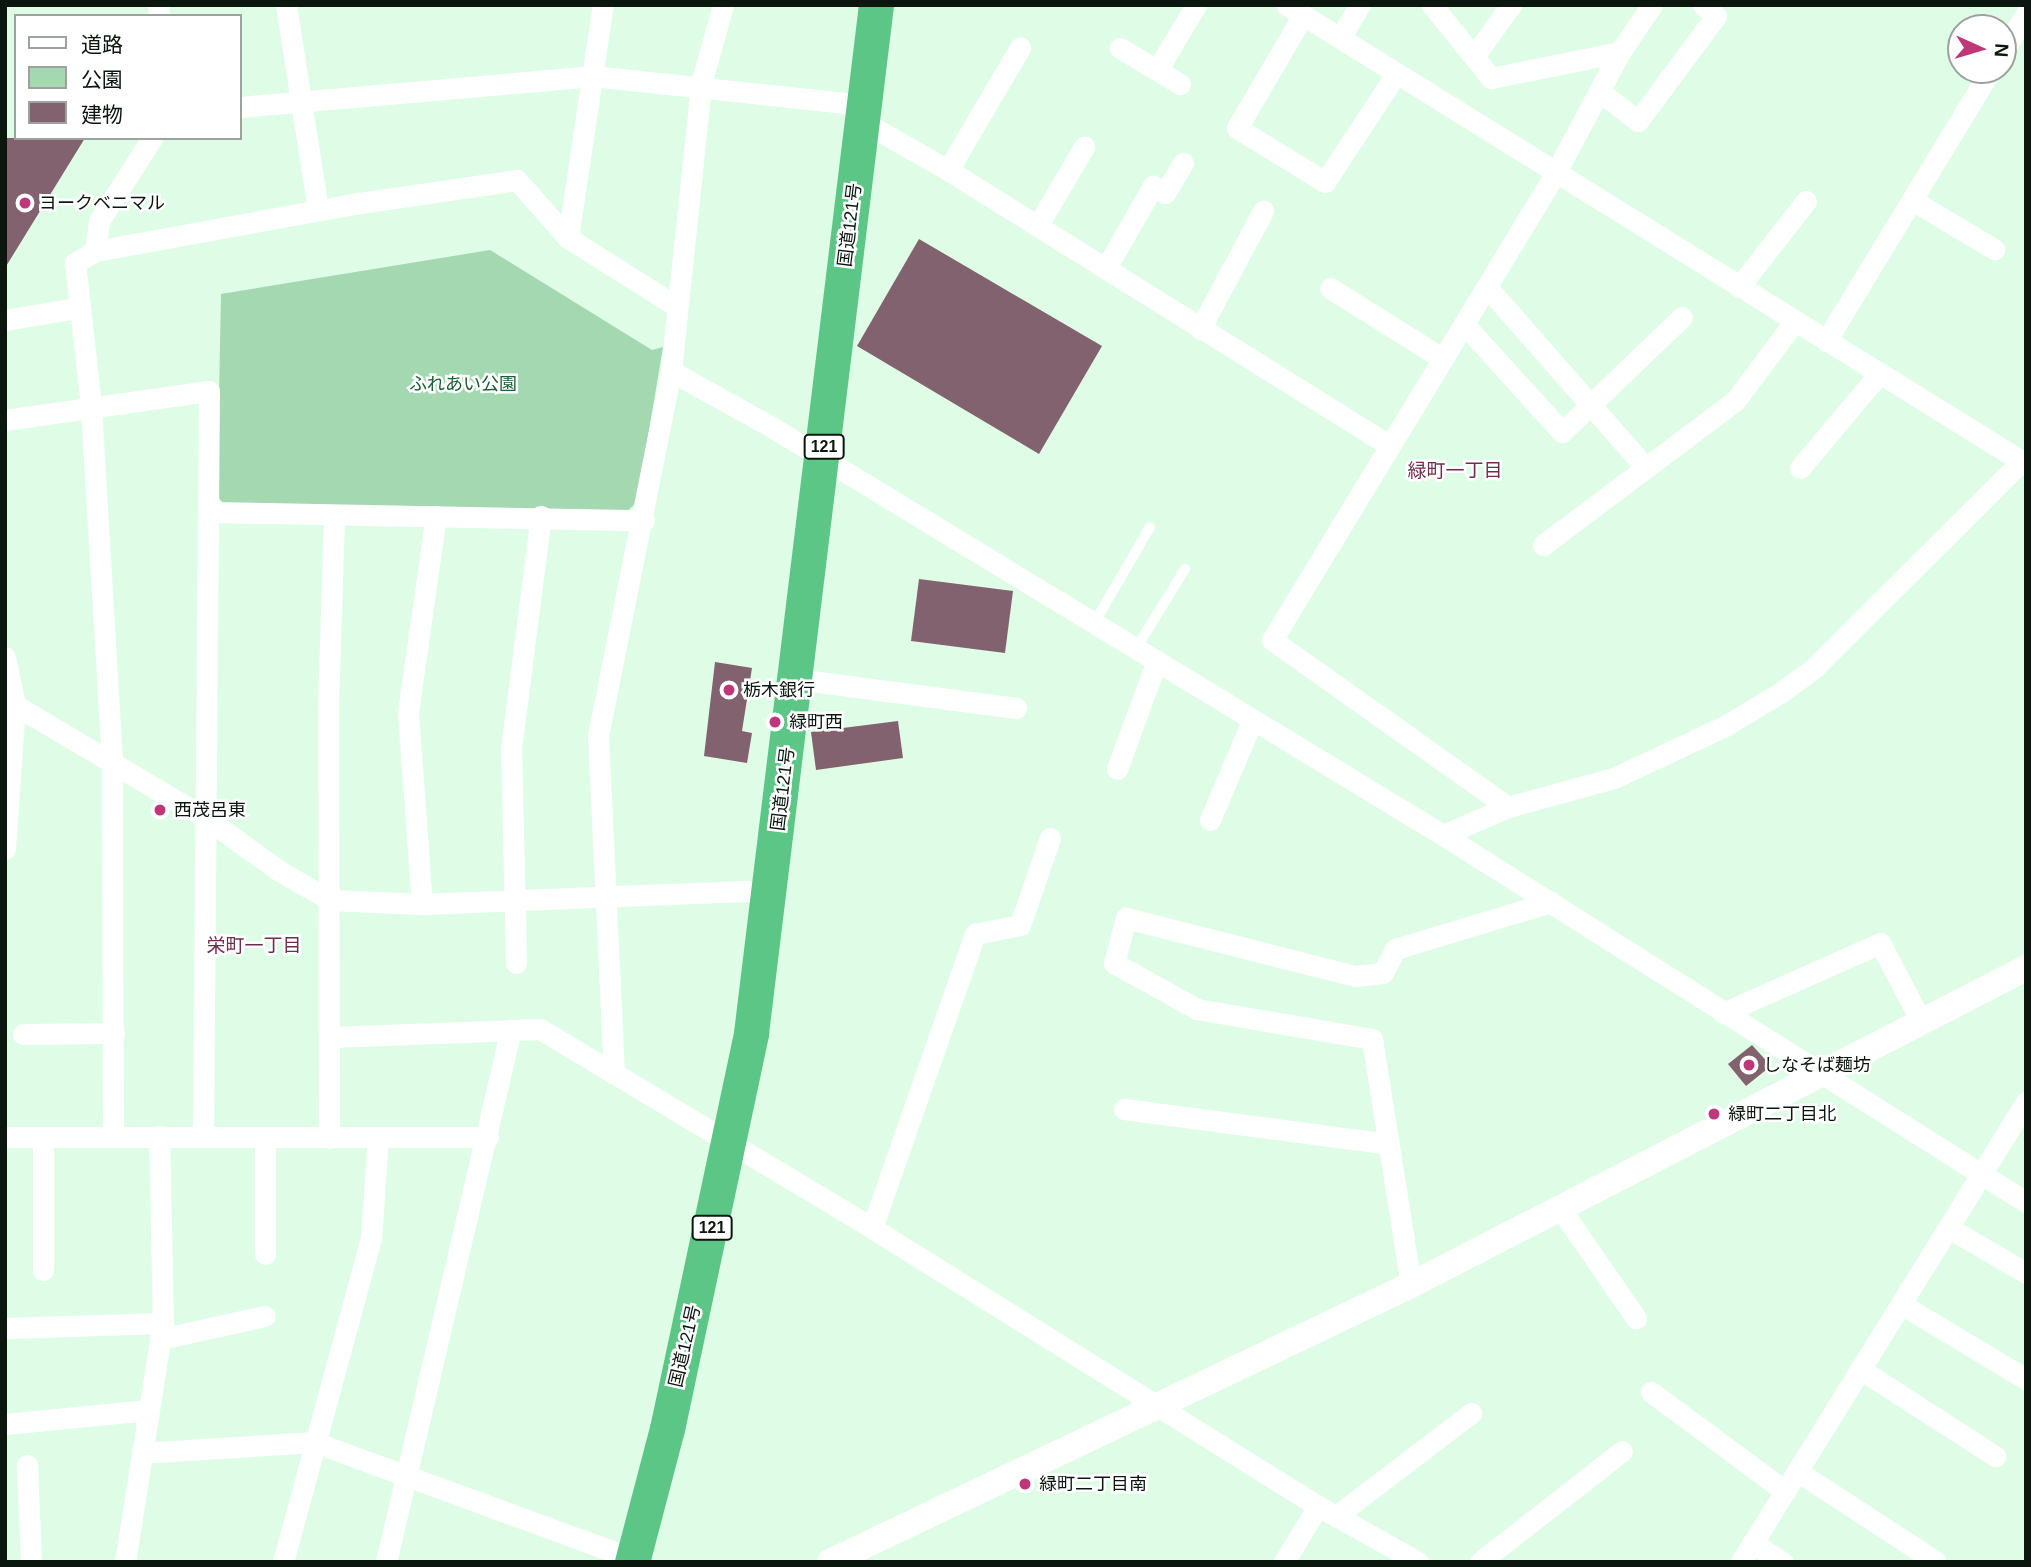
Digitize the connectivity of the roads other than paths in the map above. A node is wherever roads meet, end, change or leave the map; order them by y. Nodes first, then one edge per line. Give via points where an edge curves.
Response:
1 (286, 5) edge
2 (603, 5) edge
3 (723, 5) edge
4 (876, 5) edge
5 (1196, 5) edge
6 (1360, 5) edge
7 (1511, 5) edge
8 (1652, 5) edge
9 (1703, 5) edge
10 (1434, 6) edge
11 (1295, 10) edge
12 (1340, 38) junction
13 (1020, 48) dead end
14 (1120, 48) dead end
15 (1620, 52) junction
16 (1474, 56) junction
17 (1157, 70) junction
18 (1396, 74) junction
19 (593, 76) junction
20 (701, 84) junction
21 (1180, 84) dead end
22 (1983, 84) edge
23 (1599, 91) junction
24 (301, 102) junction
25 (242, 107) edge
26 (863, 113) junction
27 (151, 140) edge
28 (1084, 147) dead end
29 (1183, 163) dead end
30 (948, 170) junction
31 (1555, 174) junction
32 (1912, 200) junction
33 (1807, 201) dead end
34 (318, 210) junction
35 (1263, 211) dead end
36 (1038, 225) junction
37 (568, 238) junction
38 (1994, 249) dead end
39 (95, 251) junction
40 (1106, 268) junction
41 (1487, 287) junction
42 (1739, 287) junction
43 (1330, 288) dead end
44 (676, 306) junction
45 (77, 308) junction
46 (1682, 317) dead end
47 (5, 320) edge
48 (1794, 322) junction
49 (1464, 324) junction
50 (1200, 329) junction
51 (1826, 341) junction
52 (1443, 359) junction
53 (671, 371) junction
54 (1879, 374) junction
55 (1592, 403) junction
56 (91, 405) junction
57 (5, 420) edge
58 (1390, 446) junction
59 (823, 459) junction
60 (2023, 463) edge
61 (1646, 468) junction
62 (1800, 468) dead end
63 (210, 512) junction
64 (334, 515) junction
65 (436, 516) junction
66 (541, 516) junction
67 (644, 520) junction
68 (1150, 527) dead end
69 (1543, 545) dead end
70 (1185, 569) dead end
71 (1093, 625) junction
72 (1135, 650) junction
73 (5, 657) edge
74 (1156, 663) junction
75 (796, 679) junction
76 (10, 702) edge
77 (1016, 708) dead end
78 (1252, 721) junction
79 (112, 761) junction
80 (1117, 769) dead end
81 (1508, 807) junction
82 (207, 819) junction
83 (1210, 820) dead end
84 (1443, 835) junction
85 (1050, 838) dead end
86 (5, 849) edge
87 (772, 890) junction
88 (608, 895) junction
89 (513, 899) junction
90 (330, 900) junction
91 (1551, 902) junction
92 (422, 904) junction
93 (516, 964) dead end
94 (2026, 968) edge
95 (1723, 1013) junction
96 (1922, 1023) junction
97 (511, 1029) junction
98 (114, 1033) junction
99 (23, 1034) dead end
100 (331, 1037) junction
101 (614, 1074) junction
102 (1822, 1077) junction
103 (2026, 1102) edge
104 (1124, 1108) dead end
105 (113, 1136) junction
106 (159, 1136) junction
107 (5, 1137) edge
108 (43, 1137) junction
109 (203, 1137) junction
110 (265, 1137) junction
111 (488, 1137) junction
112 (329, 1138) junction
113 (378, 1139) junction
114 (729, 1143) junction
115 (1389, 1144) junction
116 (1982, 1175) junction
117 (2026, 1202) edge
118 (1560, 1208) junction
119 (872, 1228) junction
120 (1948, 1228) junction
121 (265, 1254) dead end
122 (43, 1270) dead end
123 (2026, 1273) edge
124 (1411, 1285) junction
125 (1901, 1304) junction
126 (265, 1316) dead end
127 (1636, 1318) dead end
128 (5, 1328) edge
129 (162, 1331) junction
130 (1860, 1369) junction
131 (2026, 1379) edge
132 (1651, 1392) dead end
133 (1161, 1408) junction
134 (148, 1410) junction
135 (1471, 1413) dead end
136 (5, 1424) edge
137 (314, 1442) junction
138 (1622, 1451) dead end
139 (142, 1453) junction
140 (1995, 1457) dead end
141 (27, 1465) dead end
142 (1797, 1471) junction
143 (410, 1473) junction
144 (1785, 1491) junction
145 (1327, 1511) junction
146 (1752, 1543) junction
147 (632, 1560) edge
148 (1935, 1561) edge
149 (31, 1562) edge
150 (125, 1562) edge
151 (283, 1562) edge
152 (386, 1562) edge
153 (830, 1562) edge
154 (1284, 1562) edge
155 (1418, 1562) edge
156 (1480, 1562) edge
157 (1741, 1562) edge
158 (1783, 1562) edge

1 - 24 street
2 - 19 street
3 - 20 street
4 - 26 highway, 国道121号 / 121
5 - 17 street
6 - 12 street
7 - 16 street
8 - 15 street
9 - 23 street via 1716,16 1638,121
10 - 16 street
11 - 12 street
11 - 18 street via 1237,128 1248,135 1325,182
12 - 18 street
13 - 30 street
14 - 17 street
15 - 16 street via 1491,78
15 - 23 street
17 - 21 street
18 - 31 street
19 - 20 street
19 - 24 street
19 - 37 street
20 - 26 street
20 - 44 street
22 - 32 street
23 - 31 street
24 - 25 street
24 - 34 street
26 - 30 street
26 - 59 highway, 国道121号 / 121
27 - 39 street via 99,221
28 - 36 street
29 - 40 street via 1165,193 1153,186
30 - 36 street
31 - 41 street
31 - 42 street
32 - 38 street
32 - 51 street
33 - 42 street
34 - 37 street via 517,180
34 - 39 street
35 - 50 street
36 - 40 street
37 - 44 street
39 - 45 street via 75,262
40 - 50 street
41 - 49 street
41 - 55 street
42 - 48 street
43 - 52 street
44 - 53 street
45 - 47 street
45 - 56 street
46 - 55 street
48 - 51 street
48 - 61 street via 1735,401
49 - 52 street
49 - 55 street via 1562,432
50 - 58 street
51 - 54 street
52 - 58 street
53 - 59 street
53 - 67 street
54 - 60 street
54 - 62 street
55 - 61 street
56 - 57 street
56 - 63 street via 209,391
56 - 79 street
58 - 81 street via 1272,640
59 - 71 street
59 - 75 highway, 国道121号 / 121
60 - 81 street via 1813,669 1780,693 1725,726 1614,778
61 - 69 street
63 - 64 street
63 - 82 street
64 - 65 street
64 - 90 street via 328,708
65 - 66 street
65 - 92 street via 408,712
66 - 67 street
66 - 89 street via 511,749
67 - 88 street via 598,736
68 - 71 lane
70 - 72 lane
71 - 72 street
72 - 74 street
73 - 76 street
74 - 78 street
74 - 80 street
75 - 77 street
75 - 87 highway, 国道121号 / 121
76 - 79 street
76 - 86 street
78 - 83 street
78 - 84 street
79 - 82 street
79 - 98 street
81 - 84 street
82 - 90 street via 281,872
82 - 109 street
84 - 91 street
85 - 119 street via 1020,925 975,934
87 - 88 street
87 - 114 highway, 国道121号 / 121
88 - 89 street
88 - 101 street
89 - 92 street
89 - 93 street
90 - 92 street
90 - 100 street
91 - 95 street
91 - 115 street via 1395,949 1383,973 1354,975 1126,918 1114,963 1197,1009 1372,1039
94 - 96 street
95 - 96 street via 1880,943
95 - 102 street
96 - 102 street
97 - 100 street
97 - 101 street via 540,1029
97 - 111 street
98 - 99 street
98 - 105 street
100 - 112 street
101 - 114 street
102 - 116 street
102 - 118 street
103 - 116 street
104 - 115 street
105 - 106 street
105 - 108 street
106 - 109 street
106 - 129 street
107 - 108 street
108 - 122 street
109 - 110 street
110 - 112 street
110 - 121 street
111 - 113 street
111 - 143 street
112 - 113 street
113 - 137 street via 371,1238
114 - 119 street
114 - 147 highway, 国道121号 / 121 via 667,1429
115 - 124 street
116 - 117 street
116 - 120 street
118 - 124 street
118 - 127 street
119 - 133 street
120 - 123 street
120 - 125 street
124 - 133 street
125 - 130 street
125 - 131 street
126 - 129 street
128 - 129 street
129 - 134 street
130 - 140 street
130 - 142 street
132 - 144 street
133 - 145 street
133 - 153 street
134 - 136 street
134 - 139 street
135 - 145 street
137 - 139 street
137 - 143 street
137 - 151 street
138 - 156 street
139 - 150 street
141 - 149 street
142 - 144 street
142 - 148 street
143 - 147 street
143 - 152 street
144 - 146 street
145 - 154 street
145 - 155 street
146 - 157 street
146 - 158 street

